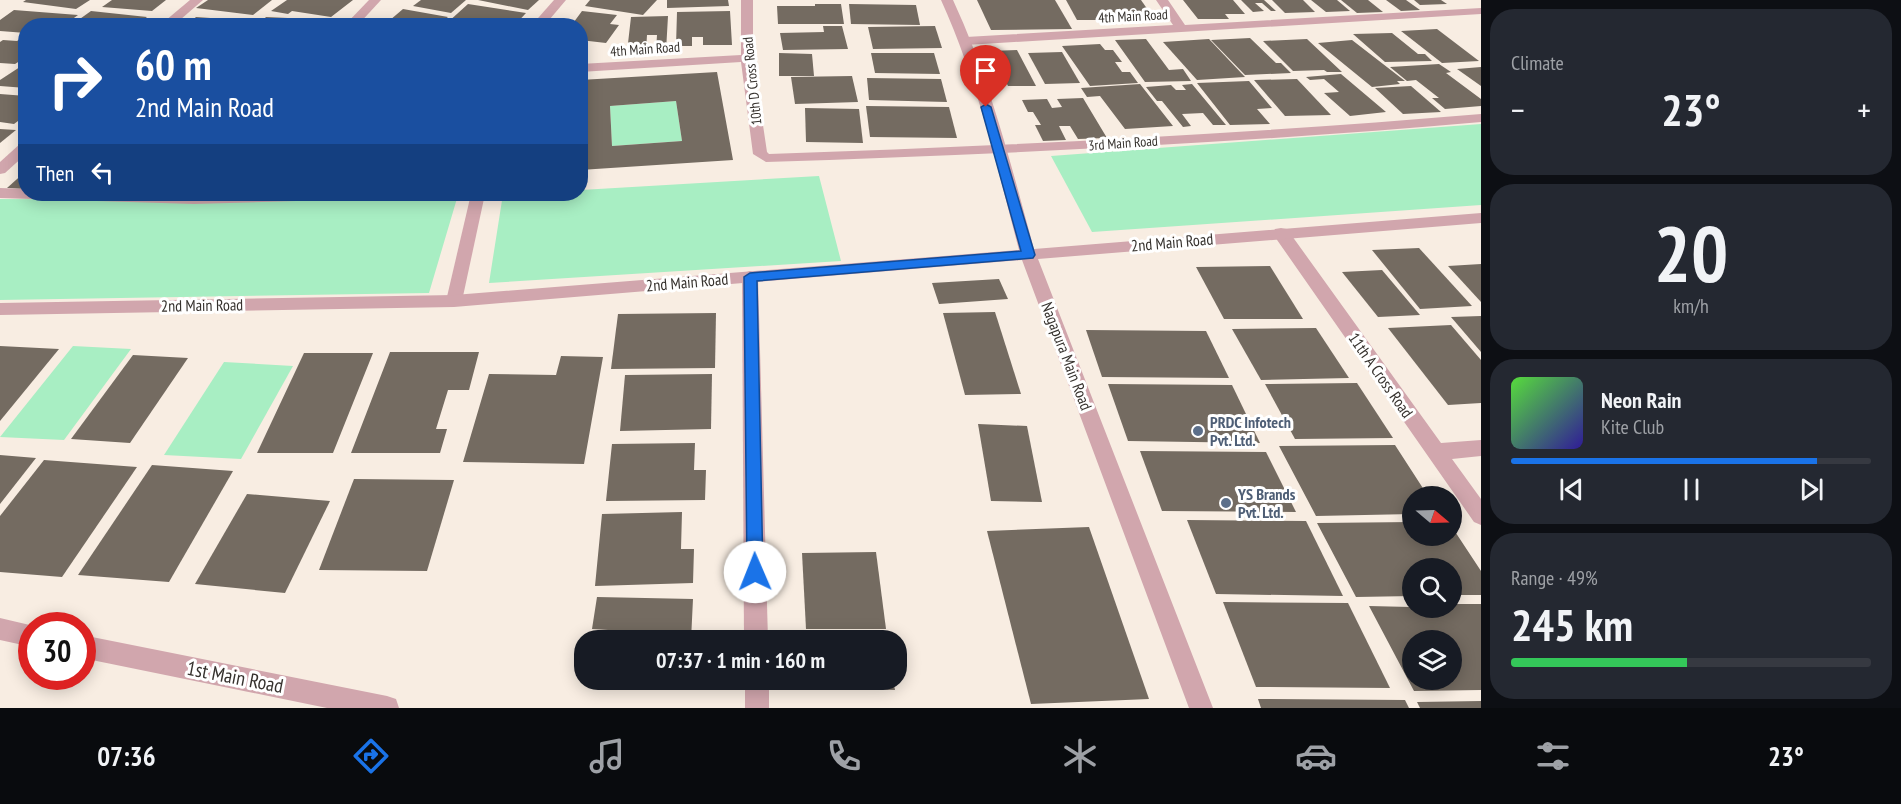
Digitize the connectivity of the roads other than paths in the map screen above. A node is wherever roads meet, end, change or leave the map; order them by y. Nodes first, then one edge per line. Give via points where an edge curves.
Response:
1 (197, 0) edge
2 (375, 0) edge
3 (560, 0) edge
4 (747, 0) edge
5 (947, 0) edge
6 (1162, 0) edge
7 (1481, 11) edge
8 (175, 18) edge
9 (358, 18) edge
10 (544, 18) edge
11 (1181, 28) junction
12 (966, 41) junction
13 (747, 58) junction
14 (588, 68) edge
15 (1481, 118) edge
16 (1000, 150) junction
17 (18, 153) edge
18 (765, 158) joint
19 (0, 170) edge
20 (0, 193) edge
21 (18, 194) edge
22 (476, 201) edge
23 (1481, 218) edge
24 (1281, 233) junction
25 (1028, 255) junction
26 (750, 277) junction
27 (454, 301) junction
28 (0, 309) edge
29 (1481, 448) edge
30 (1436, 452) junction
31 (1481, 516) edge
32 (0, 629) edge
33 (756, 630) edge
34 (18, 633) edge
35 (96, 649) edge
36 (756, 690) edge
37 (387, 708) edge
38 (757, 708) edge
39 (1201, 708) edge

1 - 8 street
2 - 9 street
3 - 10 street
4 - 13 street, 10th D Cross Road
5 - 12 street, Nagapura Main Road
6 - 11 street
7 - 11 street, 4th Main Road
11 - 12 street, 4th Main Road
12 - 16 street, Nagapura Main Road
13 - 14 street, 4th Main Road
13 - 18 street, 10th D Cross Road via 760,154
15 - 16 street, 3rd Main Road
16 - 18 street, 3rd Main Road
16 - 25 street, Nagapura Main Road
17 - 19 street
20 - 21 street
22 - 27 street
23 - 24 street, 2nd Main Road
24 - 25 street, 2nd Main Road
24 - 30 street, 11th A Cross Road
25 - 26 street, 2nd Main Road
25 - 39 street, Nagapura Main Road
26 - 27 street, 2nd Main Road
26 - 33 street
27 - 28 street, 2nd Main Road
29 - 30 street
30 - 31 street, 11th A Cross Road
32 - 34 street
35 - 37 street, 1st Main Road
36 - 38 street

